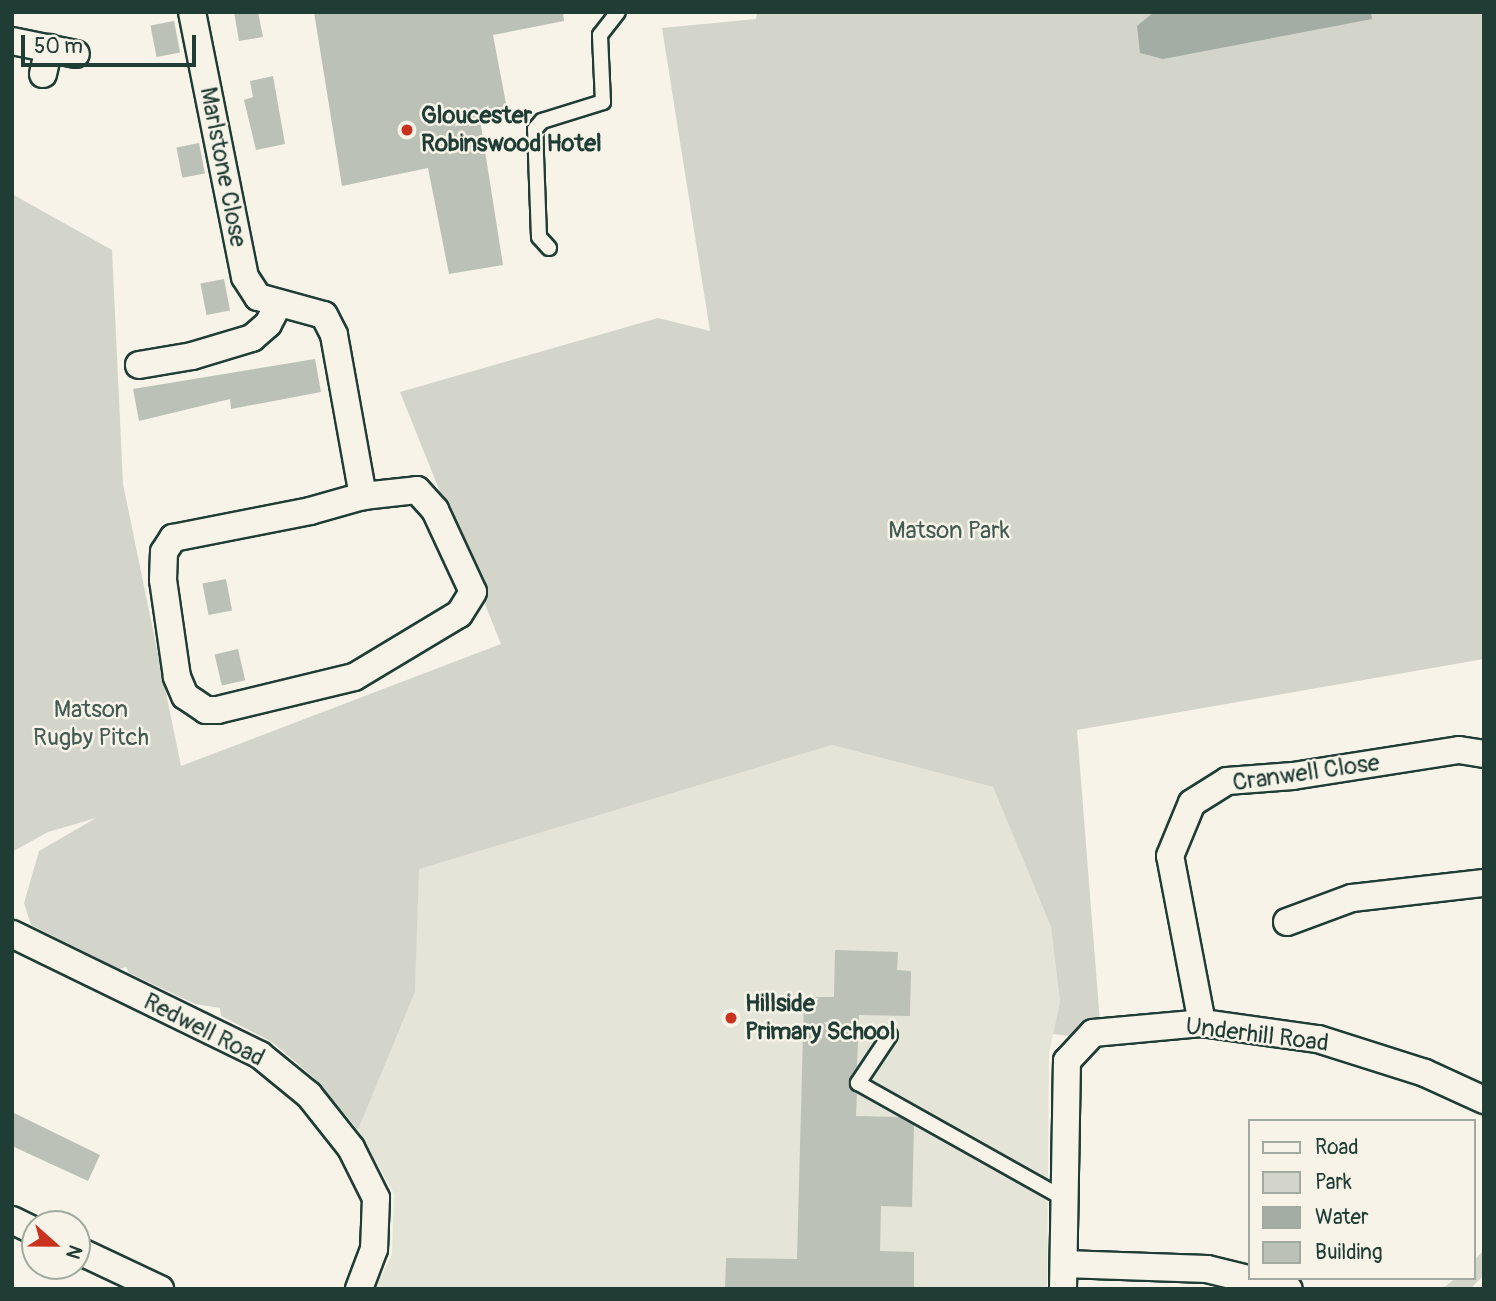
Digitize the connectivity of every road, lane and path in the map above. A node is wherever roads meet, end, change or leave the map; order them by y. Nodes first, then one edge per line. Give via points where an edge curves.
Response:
1 (192, 12) edge
2 (618, 12) edge
3 (12, 41) edge
4 (49, 48) junction
5 (76, 54) dead end
6 (43, 74) dead end
7 (549, 248) dead end
8 (278, 304) junction
9 (139, 365) dead end
10 (363, 496) junction
11 (1484, 754) edge
12 (1484, 883) edge
13 (1287, 922) dead end
14 (12, 934) edge
15 (1202, 1023) junction
16 (890, 1035) dead end
17 (1484, 1100) edge
18 (1065, 1199) junction
19 (91, 1257) edge
20 (1063, 1276) edge
21 (1248, 1279) edge
22 (1252, 1280) edge
23 (160, 1289) edge
24 (359, 1289) edge
25 (1289, 1289) edge

1 - 8 street, Marlstone Close via 245,277 258,297
2 - 7 lane via 600,35 603,102 542,121 536,130 539,237
3 - 4 street
4 - 5 street
4 - 6 street
8 - 9 street via 268,324 252,338 192,356
8 - 10 street, Marlstone Close via 324,315 334,335
10 - 10 street via 173,538 164,552 163,580 177,677 185,696 195,705 218,710 354,677 470,603 473,592 428,499 417,490
11 - 15 street, Cranwell Close via 1459,750 1293,776 1227,781 1192,803 1170,856
12 - 13 street via 1352,898
14 - 24 street, Redwell Road via 260,1055 309,1095 351,1148 376,1198 374,1250
15 - 17 street, Underhill Road via 1361,1050
15 - 18 street, Underhill Road via 1093,1033 1067,1061
16 - 18 lane via 858,1083
18 - 20 street, Underhill Road
19 - 23 street
20 - 21 street, Underhill Road via 1207,1269
22 - 25 street, Underhill Road

